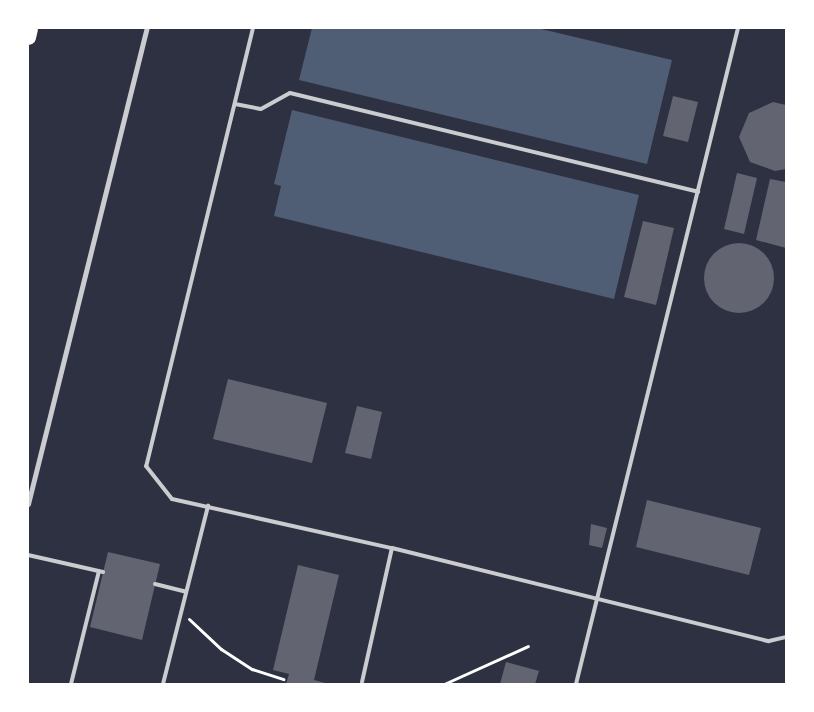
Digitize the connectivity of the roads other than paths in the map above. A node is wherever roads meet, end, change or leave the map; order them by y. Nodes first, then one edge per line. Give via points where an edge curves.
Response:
1 (30, 28) edge
2 (148, 28) edge
3 (253, 28) edge
4 (738, 28) edge
5 (28, 37) edge
6 (234, 104) junction
7 (698, 192) junction
8 (28, 504) edge
9 (208, 506) junction
10 (392, 548) junction
11 (28, 555) edge
12 (155, 584) dead end
13 (186, 592) junction
14 (598, 598) junction
15 (786, 637) edge
16 (362, 682) dead end
17 (71, 684) edge
18 (162, 684) edge
19 (576, 684) edge

1 - 5 highway
2 - 8 street
3 - 6 lane
4 - 7 lane
6 - 7 lane via 261,109 290,93
6 - 9 lane via 146,466 172,498
7 - 14 lane
9 - 10 lane
9 - 13 lane
10 - 14 lane
10 - 16 lane
11 - 17 lane via 101,571
12 - 13 lane
13 - 18 lane
14 - 15 lane via 769,641
14 - 19 lane

